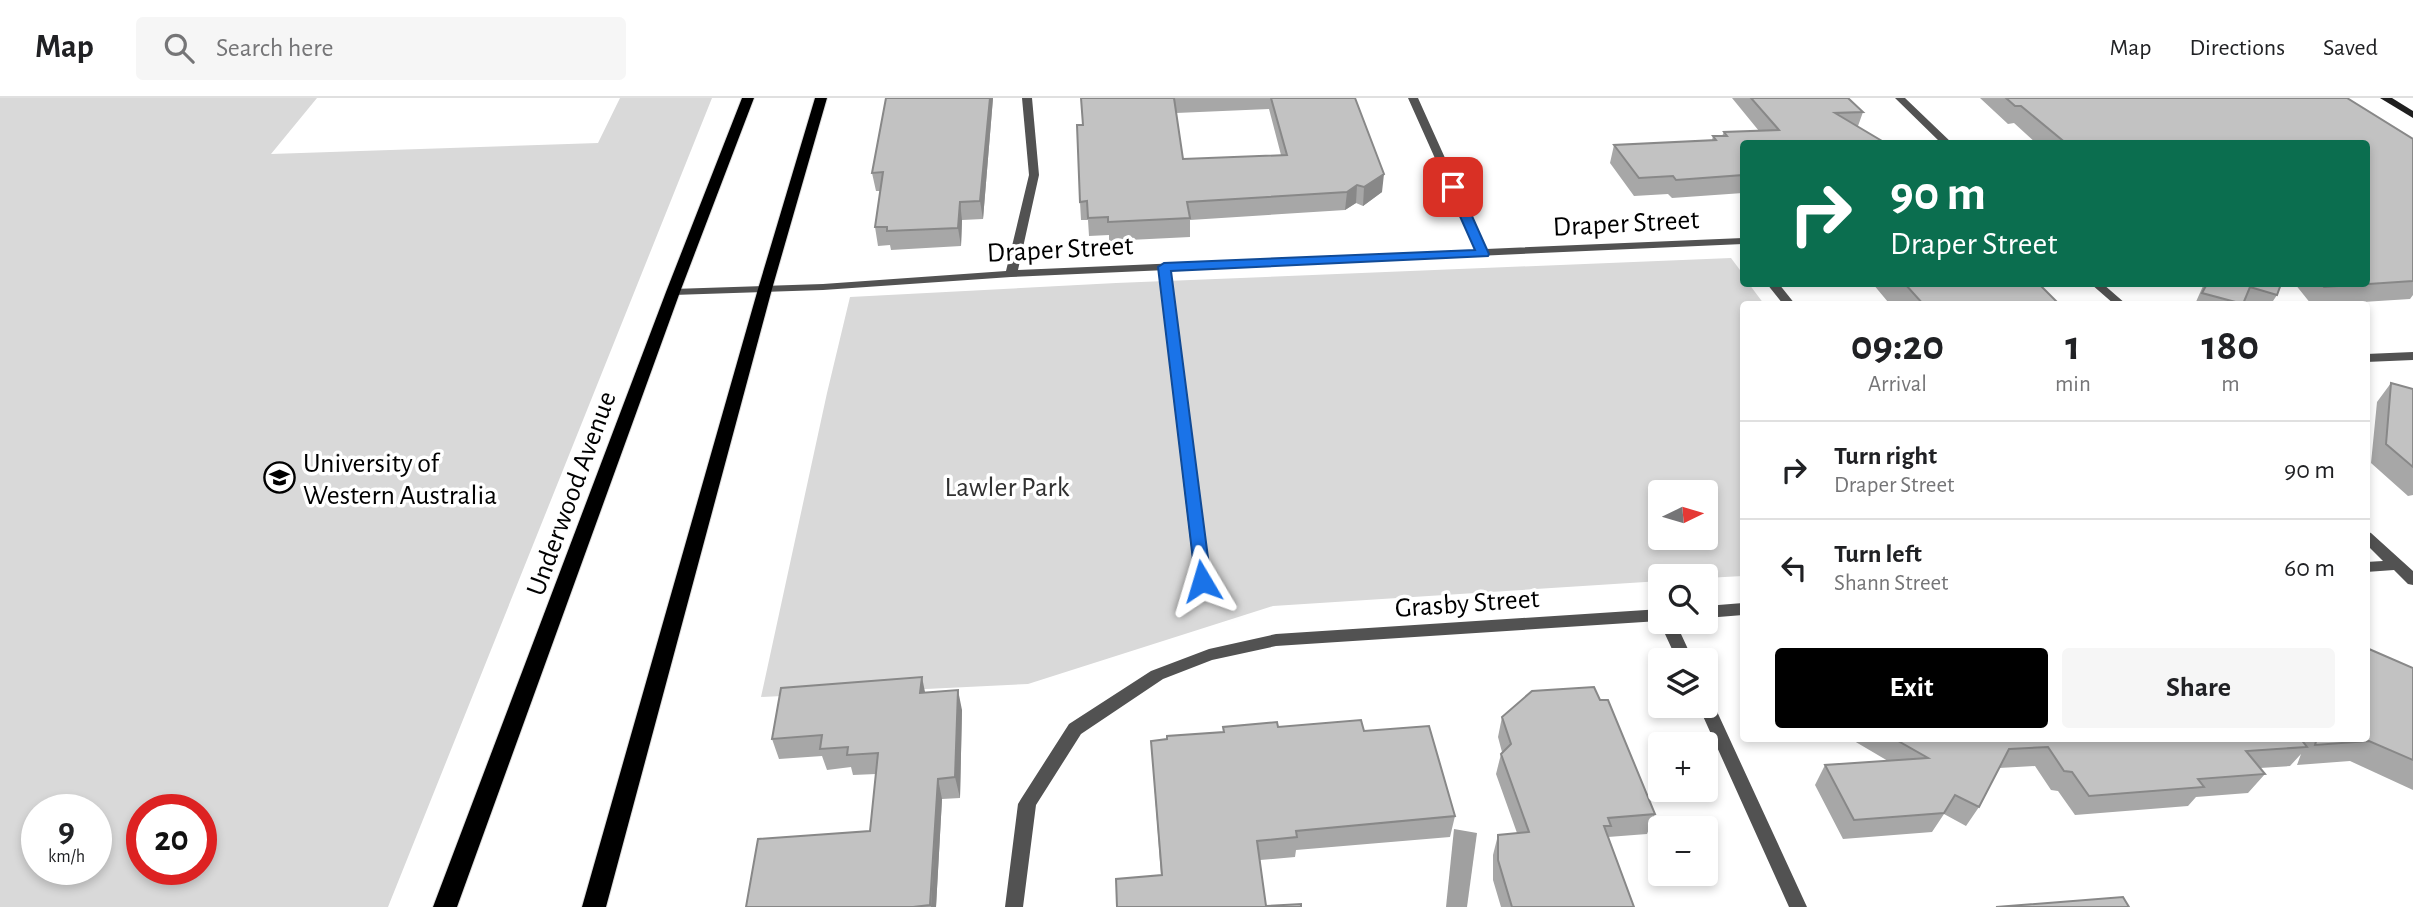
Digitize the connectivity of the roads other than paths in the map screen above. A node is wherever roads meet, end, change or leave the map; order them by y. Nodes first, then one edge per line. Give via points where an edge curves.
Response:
1 (748, 98) edge
2 (821, 98) edge
3 (1027, 98) edge
4 (1413, 98) edge
5 (1900, 98) edge
6 (2385, 98) edge
7 (2413, 115) edge
8 (1944, 140) edge
9 (1740, 242) edge
10 (1483, 254) junction
11 (1164, 267) junction
12 (1012, 274) junction
13 (1775, 287) edge
14 (2100, 287) edge
15 (765, 289) junction
16 (673, 292) junction
17 (1787, 301) edge
18 (2117, 301) edge
19 (2413, 356) edge
20 (2370, 358) edge
21 (2370, 540) edge
22 (2398, 565) junction
23 (2370, 568) edge
24 (2413, 580) edge
25 (1202, 581) dead end
26 (1740, 609) edge
27 (1718, 611) edge
28 (1648, 616) edge
29 (1712, 718) edge
30 (445, 907) edge
31 (594, 907) edge
32 (1014, 907) edge
33 (1798, 907) edge

1 - 16 main road, Underwood Avenue
2 - 15 main road
3 - 12 street via 1034,175
4 - 10 street
5 - 8 street
6 - 7 street
9 - 10 street, Draper Street
10 - 11 street, Draper Street
11 - 12 street, Draper Street
11 - 25 street
12 - 15 street, Draper Street
13 - 17 street
14 - 18 street
15 - 16 street, Draper Street
15 - 31 main road
16 - 30 main road, Underwood Avenue
19 - 20 street
21 - 22 street
22 - 23 street
22 - 24 street
26 - 27 street
28 - 32 street, Grasby Street via 1276,640 1209,655 1157,675 1075,729 1027,804
29 - 33 street

